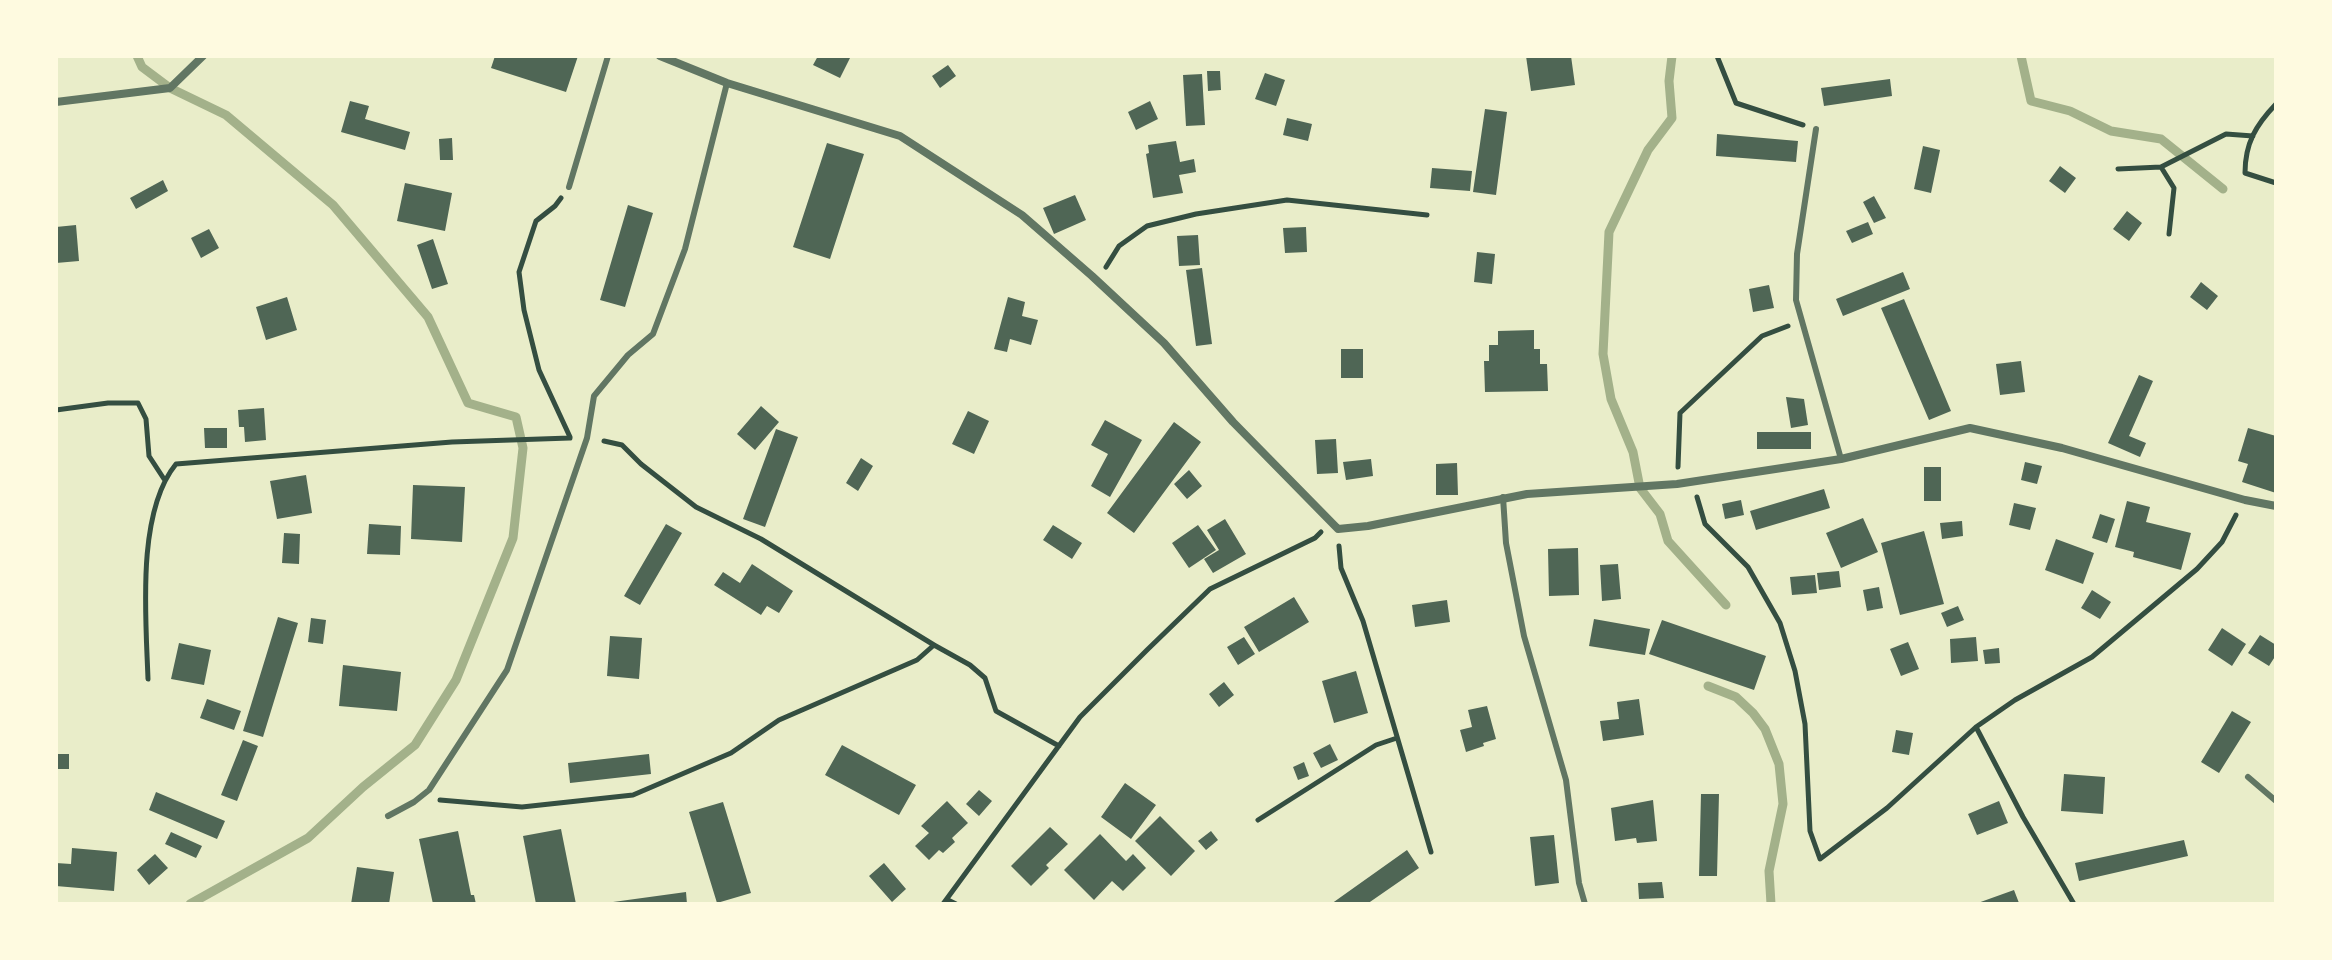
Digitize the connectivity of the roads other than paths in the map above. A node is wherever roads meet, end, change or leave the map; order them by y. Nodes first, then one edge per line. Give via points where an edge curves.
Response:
1 (203, 56) edge
2 (608, 56) edge
3 (660, 56) edge
4 (727, 83) junction
5 (56, 102) edge
6 (1816, 129) road end
7 (569, 187) road end
8 (1841, 459) junction
9 (1503, 497) junction
10 (2276, 506) edge
11 (2248, 777) dead end
12 (2276, 801) edge
13 (388, 816) dead end
14 (1585, 904) edge

1 - 5 street via 170,88
2 - 7 lane
3 - 4 street
4 - 9 street via 900,136 1022,215 1164,343 1338,529
4 - 13 lane via 685,249 653,334 594,396 587,438 507,670 429,790
6 - 8 lane via 1797,254 1796,300
8 - 9 street via 1677,484
8 - 10 street via 1970,428
9 - 14 lane via 1524,636 1566,780
11 - 12 lane

